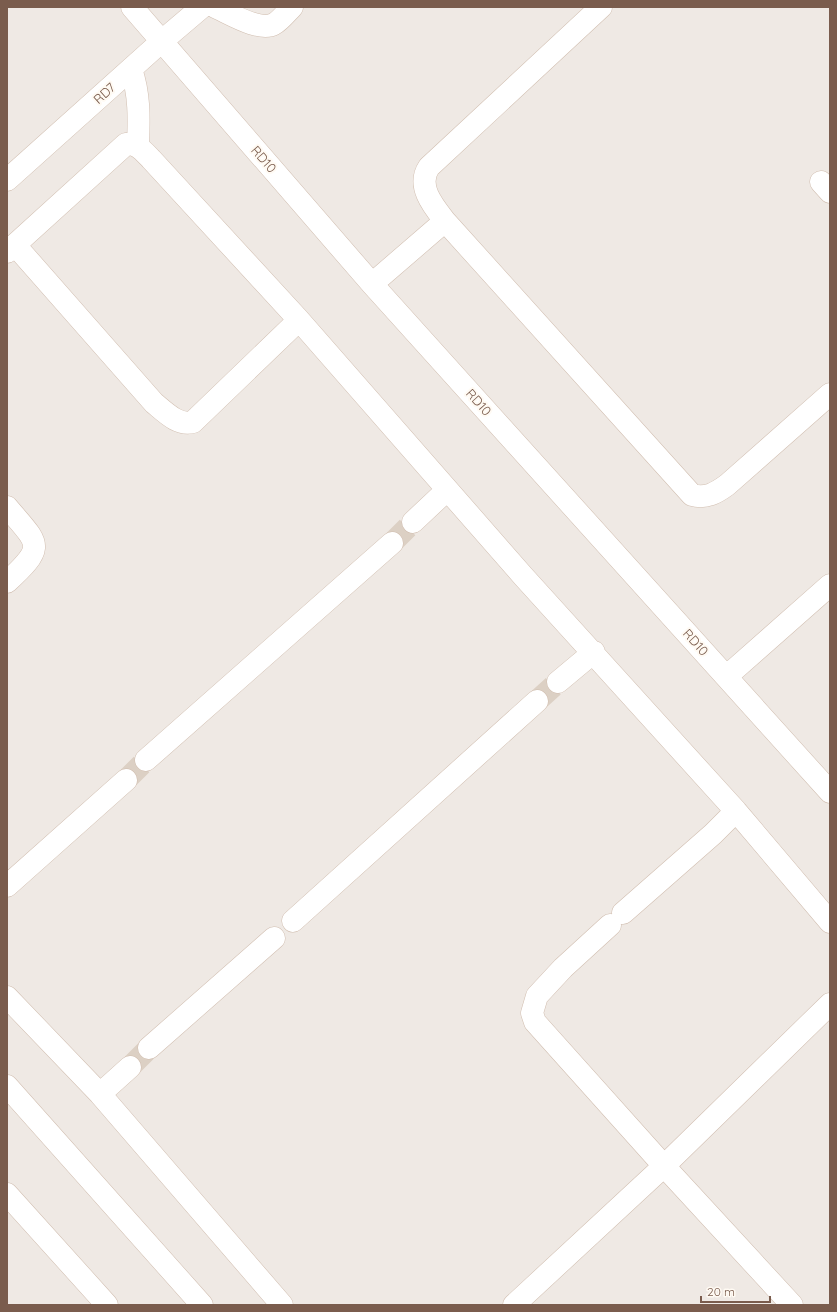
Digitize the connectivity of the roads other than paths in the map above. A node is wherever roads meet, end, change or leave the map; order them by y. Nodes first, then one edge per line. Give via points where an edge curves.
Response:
1 (132, 7) edge
2 (202, 7) edge
3 (215, 7) edge
4 (292, 7) edge
5 (601, 7) edge
6 (162, 41) junction
7 (131, 69) junction
8 (138, 146) junction
9 (7, 180) edge
10 (445, 221) junction
11 (11, 249) edge
12 (372, 284) junction
13 (300, 320) junction
14 (830, 394) edge
15 (447, 490) junction
16 (7, 507) edge
17 (413, 522) tunnel mouth
18 (392, 543) tunnel mouth
19 (7, 582) edge
20 (830, 585) edge
21 (594, 652) junction
22 (727, 676) junction
23 (558, 682) tunnel mouth
24 (537, 701) tunnel mouth
25 (146, 760) tunnel mouth
26 (126, 780) tunnel mouth
27 (830, 792) edge
28 (736, 811) junction
29 (7, 886) edge
30 (293, 921) dead end
31 (830, 922) edge
32 (274, 938) dead end
33 (7, 997) edge
34 (830, 1004) edge
35 (149, 1048) tunnel mouth
36 (130, 1067) tunnel mouth
37 (7, 1086) edge
38 (100, 1094) junction
39 (664, 1166) junction
40 (7, 1194) edge
41 (107, 1305) edge
42 (202, 1305) edge
43 (282, 1305) edge
44 (514, 1305) edge
45 (792, 1305) edge

1 - 6 street, RD10
2 - 6 street, RD7
3 - 4 street via 255,25 266,27 275,24
5 - 10 street via 429,167 424,180 428,199
6 - 7 street, RD7
6 - 12 street, RD10
7 - 8 street via 140,108
7 - 9 street, RD7
8 - 11 street via 126,144 119,149
8 - 13 street
10 - 12 street
10 - 14 street via 692,495 708,496 727,485
11 - 13 street via 154,403 182,423 193,422
12 - 22 street, RD10
13 - 15 street
15 - 17 street
15 - 21 street
16 - 19 street via 33,538 35,549 31,558
18 - 25 street
20 - 22 street
21 - 23 street
21 - 28 street
22 - 27 street, RD10
24 - 30 street
26 - 29 street
28 - 31 street
28 - 39 street via 563,968 537,996 533,1006 532,1017 535,1022
32 - 35 street
33 - 38 street
34 - 39 street
36 - 38 street
37 - 42 street
38 - 43 street
39 - 44 street
39 - 45 street
40 - 41 street

